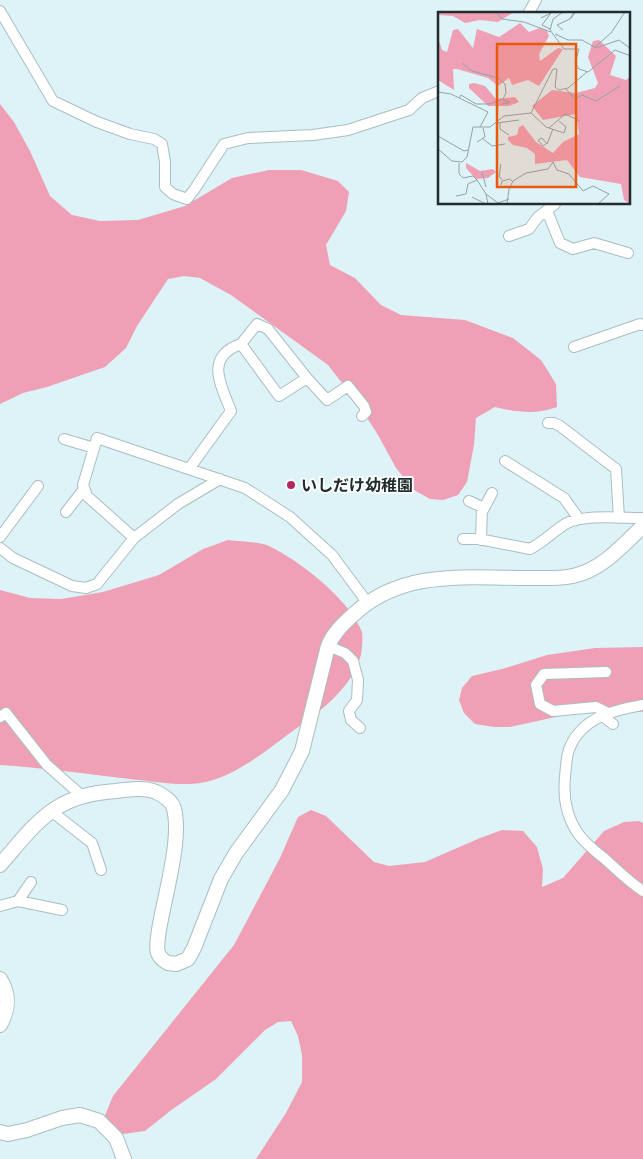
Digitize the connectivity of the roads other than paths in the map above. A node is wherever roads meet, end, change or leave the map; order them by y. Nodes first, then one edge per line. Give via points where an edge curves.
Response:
1 (536, 0) edge
2 (0, 10) edge
3 (529, 12) edge
4 (438, 91) edge
5 (551, 207) edge
6 (509, 236) dead end
7 (628, 252) dead end
8 (643, 325) edge
9 (241, 344) junction
10 (574, 347) dead end
11 (306, 378) junction
12 (362, 416) dead end
13 (548, 423) dead end
14 (64, 439) dead end
15 (94, 448) junction
16 (506, 461) dead end
17 (189, 469) junction
18 (220, 479) junction
19 (38, 486) dead end
20 (84, 489) junction
21 (492, 492) dead end
22 (469, 501) dead end
23 (66, 512) dead end
24 (482, 512) junction
25 (619, 518) junction
26 (643, 518) edge
27 (578, 519) junction
28 (643, 526) edge
29 (0, 537) edge
30 (134, 538) junction
31 (463, 539) dead end
32 (481, 540) junction
33 (0, 548) edge
34 (367, 602) junction
35 (328, 646) junction
36 (606, 672) dead end
37 (643, 705) edge
38 (605, 714) junction
39 (0, 717) edge
40 (613, 724) dead end
41 (360, 728) dead end
42 (82, 796) junction
43 (51, 811) junction
44 (0, 865) edge
45 (101, 870) dead end
46 (31, 882) dead end
47 (643, 891) edge
48 (18, 902) junction
49 (0, 906) edge
50 (62, 910) dead end
51 (0, 978) edge
52 (0, 1025) edge
53 (0, 1132) edge
54 (124, 1159) edge

1 - 3 street
2 - 4 street via 53,101 97,122 162,144 165,187 187,199 224,144 248,138 348,130 409,110 422,98
5 - 6 street via 529,229
5 - 7 street via 560,243 572,249 594,243
8 - 10 street
9 - 11 street via 279,396
9 - 11 street via 257,324 268,329
9 - 17 street via 221,358 218,366 218,380 231,411
11 - 12 street via 327,400 348,386 364,406 366,412
13 - 25 street via 560,426 616,469
14 - 15 street
15 - 17 street via 97,438
15 - 20 street
16 - 27 street via 564,498
17 - 18 street
18 - 30 street via 178,504
18 - 34 street via 245,488 290,517 332,555
19 - 29 street
20 - 23 street
20 - 30 street via 87,496
21 - 24 street
22 - 24 street via 482,507
24 - 32 street
25 - 26 street
25 - 27 street
27 - 32 street via 530,549
28 - 34 street via 600,565 572,576 437,578 407,584
30 - 33 street via 97,584 86,588 72,586 13,558
31 - 32 street
34 - 35 street via 334,634
35 - 41 street via 345,653 353,661 358,680 357,700 349,711 351,720
35 - 42 street via 302,751 282,790 221,878 188,959 168,964 161,958 157,946 176,830 174,808 168,799 148,790
36 - 38 street via 544,674 536,685 540,704 552,711 596,707
37 - 38 street
38 - 40 street
38 - 47 street via 596,717 579,732 569,748 564,795 568,814 582,838
39 - 42 street via 6,713 47,765
42 - 43 street
43 - 44 street via 34,825
43 - 45 street via 92,843
46 - 48 street
48 - 49 street
48 - 50 street
51 - 52 street via 8,1002 7,1014
53 - 54 street via 8,1134 27,1130 80,1115 99,1121 116,1138

